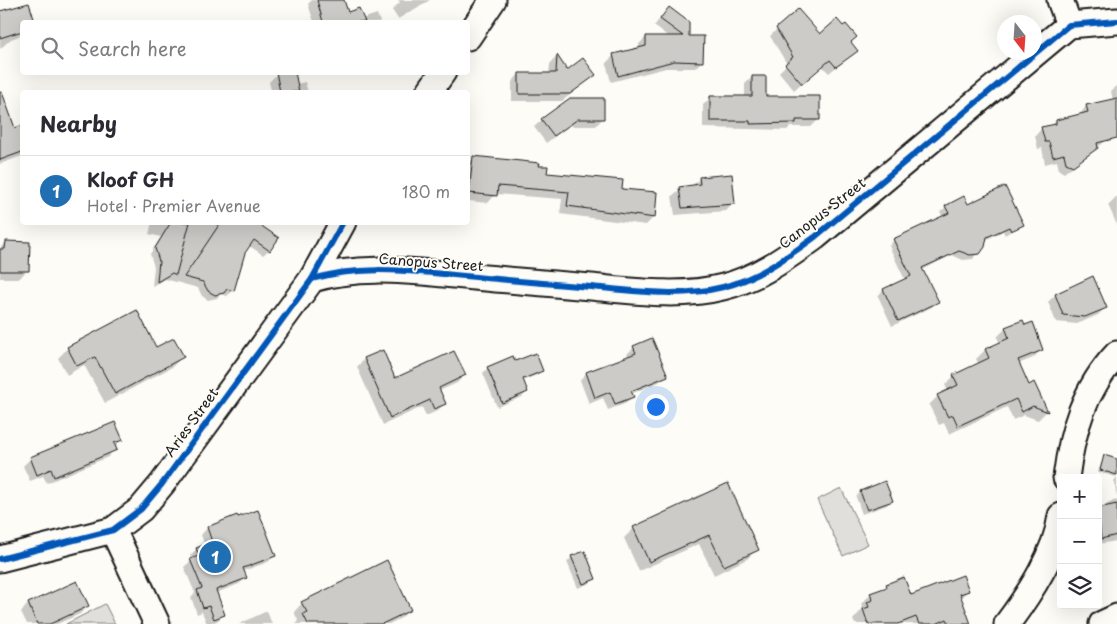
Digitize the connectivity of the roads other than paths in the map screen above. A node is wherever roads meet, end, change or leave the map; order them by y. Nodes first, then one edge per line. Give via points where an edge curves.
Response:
1 (493, 0) edge
2 (1060, 0) edge
3 (1117, 21) edge
4 (1068, 24) junction
5 (470, 34) edge
6 (441, 75) edge
7 (430, 90) edge
8 (341, 225) edge
9 (312, 279) junction
10 (1117, 354) edge
11 (1067, 474) edge
12 (1061, 519) edge
13 (113, 530) junction
14 (0, 559) edge
15 (1117, 617) edge
16 (157, 624) edge
17 (1007, 624) edge
18 (1102, 624) edge

1 - 5 street
2 - 4 street
3 - 4 street
4 - 9 street, Canopus Street via 815,237 781,261 741,282 687,292 631,291 381,270 332,273
6 - 7 street
8 - 9 street, Aries Street
9 - 13 street, Aries Street via 162,484 142,509
10 - 11 street via 1094,381 1085,401 1076,424
12 - 17 street via 1045,562
13 - 14 street, Aries Street
13 - 16 street
15 - 18 street

